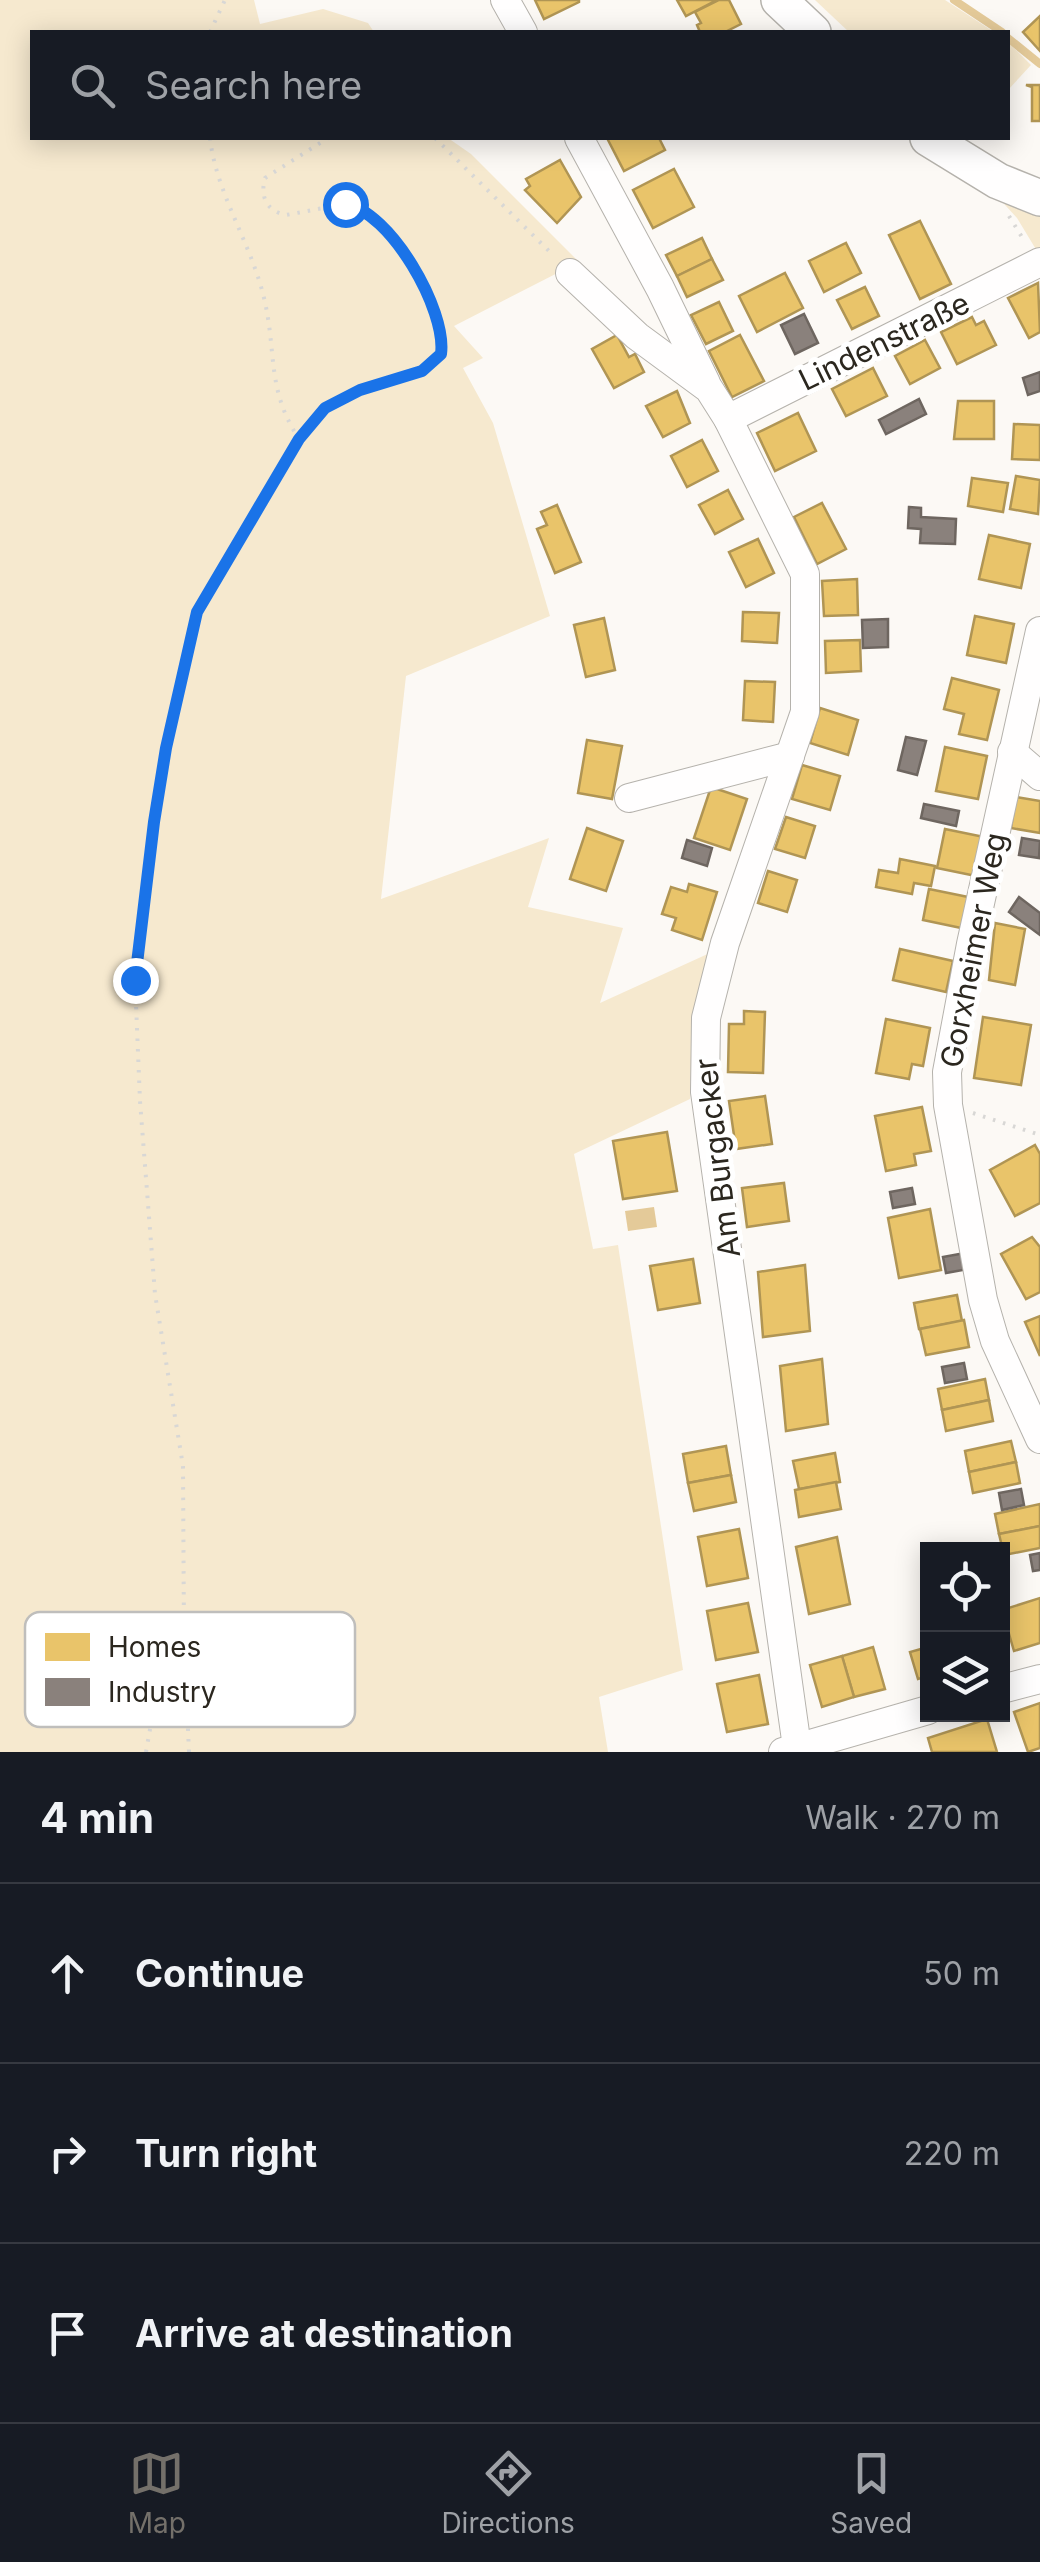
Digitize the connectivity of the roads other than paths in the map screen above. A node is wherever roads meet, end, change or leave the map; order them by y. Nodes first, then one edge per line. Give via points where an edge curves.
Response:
1 (505, 0) edge
2 (779, 0) edge
3 (521, 30) edge
4 (811, 30) edge
5 (580, 140) edge
6 (931, 140) edge
7 (1040, 198) edge
8 (1038, 264) edge
9 (570, 273) road end
10 (709, 389) junction
11 (728, 419) junction
12 (1040, 632) edge
13 (1012, 752) junction
14 (790, 756) junction
15 (1040, 776) edge
16 (628, 798) dead end
17 (1040, 1439) edge
18 (1040, 1679) edge
19 (1010, 1688) edge
20 (920, 1712) edge
21 (790, 1750) edge

1 - 3 street
2 - 4 main road
5 - 10 street
6 - 7 main road
8 - 11 street, Lindenstraße
9 - 10 street via 637,336
10 - 11 street, Am Burgacker
11 - 14 street, Am Burgacker via 805,574 805,712
12 - 13 street, Gorxheimer Weg
13 - 15 street
13 - 17 street, Gorxheimer Weg via 959,1004 948,1105 982,1300
14 - 16 street
14 - 21 street, Am Burgacker via 725,943 703,1042
18 - 19 street
20 - 21 street

